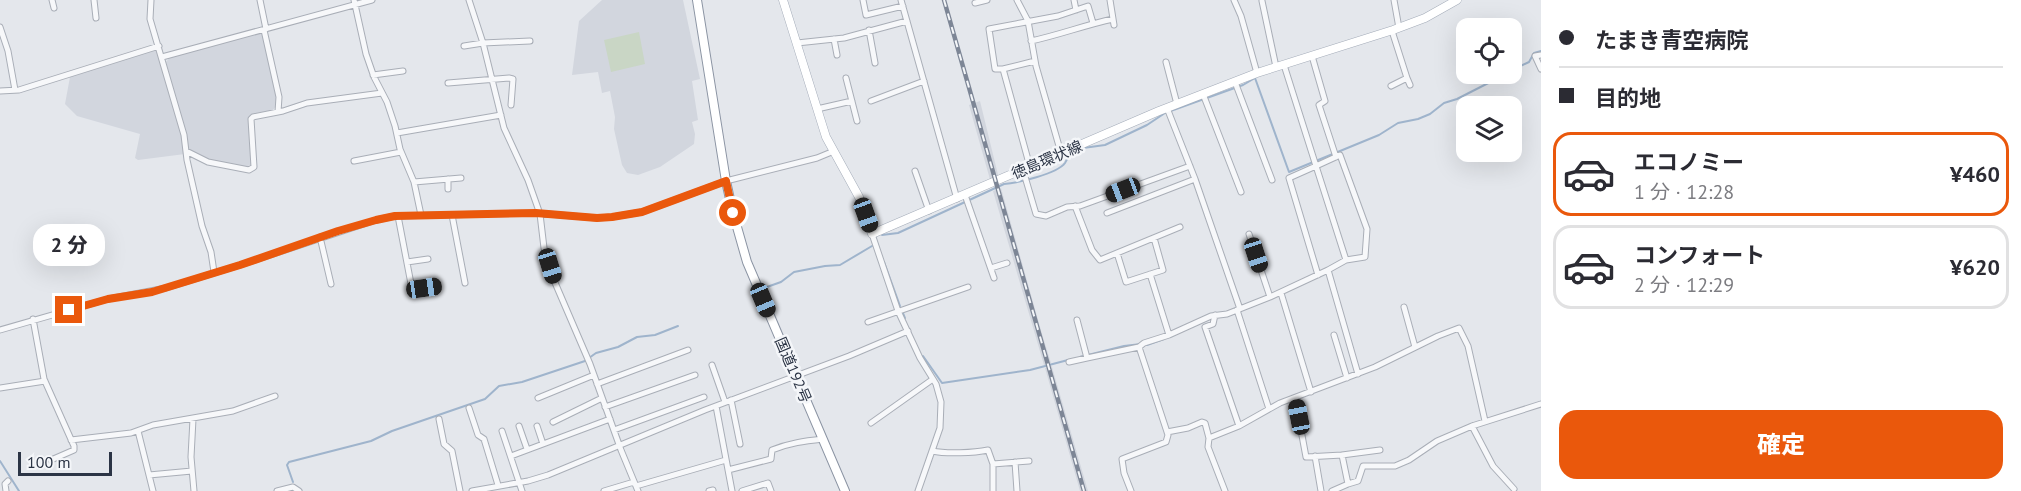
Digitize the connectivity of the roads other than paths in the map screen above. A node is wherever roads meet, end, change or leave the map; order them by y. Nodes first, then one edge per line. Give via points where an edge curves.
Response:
1 (52, 0) edge
2 (94, 0) edge
3 (151, 0) edge
4 (260, 0) edge
5 (372, 0) edge
6 (469, 0) edge
7 (697, 0) edge
8 (783, 0) edge
9 (863, 0) edge
10 (987, 0) edge
11 (1017, 0) edge
12 (1074, 0) edge
13 (1110, 0) edge
14 (1234, 0) edge
15 (1394, 0) edge
16 (1456, 0) edge
17 (1262, 1) edge
18 (354, 2) edge
19 (902, 3) edge
20 (975, 3) dead end
21 (54, 8) dead end
22 (1076, 10) junction
23 (96, 18) dead end
24 (907, 21) junction
25 (1028, 21) junction
26 (1093, 23) junction
27 (0, 27) edge
28 (1395, 29) junction
29 (265, 30) junction
30 (869, 30) junction
31 (834, 39) junction
32 (530, 41) dead end
33 (1032, 41) junction
34 (483, 43) junction
35 (797, 44) junction
36 (159, 46) junction
37 (464, 46) dead end
38 (837, 55) dead end
39 (1541, 55) edge
40 (1312, 56) junction
41 (162, 57) junction
42 (1035, 61) junction
43 (1166, 62) dead end
44 (875, 63) dead end
45 (1280, 66) junction
46 (1003, 69) junction
47 (1541, 69) edge
48 (403, 71) dead end
49 (1257, 73) junction
50 (373, 75) junction
51 (846, 78) dead end
52 (1407, 78) junction
53 (492, 79) junction
54 (924, 81) junction
55 (448, 83) dead end
56 (1410, 85) dead end
57 (1236, 86) junction
58 (1391, 86) dead end
59 (15, 90) junction
60 (0, 91) edge
61 (382, 93) junction
62 (1205, 97) junction
63 (852, 100) junction
64 (871, 100) dead end
65 (1177, 104) junction
66 (511, 105) dead end
67 (817, 109) junction
68 (1168, 110) junction
69 (278, 112) junction
70 (501, 115) junction
71 (857, 121) dead end
72 (397, 133) junction
73 (186, 151) junction
74 (834, 151) junction
75 (401, 152) junction
76 (1062, 153) junction
77 (1335, 155) junction
78 (354, 161) dead end
79 (1315, 164) junction
80 (1190, 166) junction
81 (915, 171) dead end
82 (1026, 174) junction
83 (460, 178) dead end
84 (448, 179) junction
85 (1195, 179) junction
86 (1272, 180) dead end
87 (726, 181) junction
88 (414, 182) junction
89 (448, 189) dead end
90 (1241, 192) dead end
91 (964, 199) junction
92 (1075, 206) junction
93 (929, 211) junction
94 (1107, 213) dead end
95 (540, 214) junction
96 (420, 215) junction
97 (452, 215) junction
98 (398, 216) junction
99 (1180, 227) dead end
100 (872, 234) junction
101 (1249, 234) dead end
102 (320, 237) junction
103 (1154, 238) junction
104 (991, 243) dead end
105 (983, 247) junction
106 (1117, 253) junction
107 (428, 258) dead end
108 (1346, 260) junction
109 (406, 262) junction
110 (1007, 263) dead end
111 (991, 268) junction
112 (1328, 270) junction
113 (214, 272) junction
114 (1150, 274) junction
115 (463, 275) junction
116 (1318, 275) junction
117 (454, 276) dead end
118 (994, 278) dead end
119 (465, 283) dead end
120 (332, 284) dead end
121 (436, 286) dead end
122 (968, 287) dead end
123 (1281, 293) junction
124 (1270, 297) junction
125 (1413, 309) dead end
126 (1238, 310) junction
127 (898, 311) junction
128 (1215, 315) junction
129 (33, 319) junction
130 (1077, 320) dead end
131 (868, 322) dead end
132 (0, 330) edge
133 (908, 332) junction
134 (1169, 335) junction
135 (1334, 335) dead end
136 (1141, 345) junction
137 (1415, 347) junction
138 (688, 350) dead end
139 (1086, 356) junction
140 (1069, 362) dead end
141 (712, 365) dead end
142 (1358, 374) junction
143 (594, 375) junction
144 (695, 375) dead end
145 (795, 375) junction
146 (1347, 378) junction
147 (933, 379) junction
148 (45, 381) junction
149 (597, 384) junction
150 (0, 388) edge
151 (1311, 392) junction
152 (275, 396) dead end
153 (704, 397) dead end
154 (538, 398) dead end
155 (602, 398) junction
156 (1295, 398) junction
157 (728, 401) junction
158 (1541, 404) edge
159 (716, 405) junction
160 (605, 407) junction
161 (469, 408) dead end
162 (1269, 410) junction
163 (193, 419) junction
164 (439, 419) dead end
165 (610, 419) junction
166 (1485, 421) junction
167 (553, 422) dead end
168 (871, 423) dead end
169 (519, 426) dead end
170 (537, 426) dead end
171 (1239, 426) junction
172 (1472, 426) junction
173 (614, 430) junction
174 (138, 431) junction
175 (502, 431) dead end
176 (1167, 432) junction
177 (1209, 438) junction
178 (823, 439) junction
179 (71, 440) junction
180 (543, 444) junction
181 (740, 444) dead end
182 (619, 446) junction
183 (527, 449) junction
184 (1380, 450) dead end
185 (932, 451) junction
186 (1342, 455) junction
187 (510, 456) junction
188 (1315, 456) junction
189 (51, 460) dead end
190 (726, 460) junction
191 (1029, 461) dead end
192 (1015, 462) junction
193 (993, 464) junction
194 (728, 470) junction
195 (192, 471) junction
196 (149, 475) junction
197 (9, 481) dead end
198 (518, 482) junction
199 (1348, 484) junction
200 (498, 485) junction
201 (636, 486) edge
202 (1514, 489) dead end
203 (6, 491) edge
204 (153, 491) edge
205 (194, 491) edge
206 (277, 491) edge
207 (299, 491) edge
208 (460, 491) edge
209 (472, 491) edge
210 (522, 491) edge
211 (604, 491) edge
212 (732, 491) edge
213 (742, 491) edge
214 (771, 491) edge
215 (845, 491) edge
216 (918, 491) edge
217 (993, 491) edge
218 (1017, 491) edge
219 (1131, 491) edge
220 (1225, 491) edge
221 (1321, 491) edge
222 (1332, 491) edge

1 - 21 street
2 - 23 street
3 - 36 street via 150,19
4 - 29 street
5 - 18 street
6 - 34 street
7 - 87 highway, 国道192号
8 - 35 main road
9 - 19 street via 866,15
10 - 20 street
11 - 25 street
12 - 22 street
13 - 26 street via 1113,22
14 - 49 street
15 - 28 street
16 - 28 main road, 徳島環状線
17 - 45 street
18 - 29 street
18 - 50 street
19 - 24 street
22 - 25 street
22 - 26 street via 1088,6
24 - 30 street
24 - 54 street
25 - 33 street
25 - 46 street via 989,29 995,69
26 - 33 street
27 - 59 street
28 - 40 main road, 徳島環状線
28 - 52 street
29 - 41 street
29 - 69 street via 279,97
30 - 31 street
30 - 44 street
31 - 35 street
31 - 38 street
32 - 34 street
33 - 42 street
34 - 37 street
34 - 53 street
35 - 67 main road
36 - 41 street
36 - 59 street
39 - 47 street via 1535,56
40 - 45 main road, 徳島環状線
40 - 77 street via 1325,101 1319,105
41 - 73 street
42 - 46 street
42 - 76 street
43 - 65 street
45 - 49 main road, 徳島環状線
45 - 79 street
46 - 82 street
48 - 50 street
49 - 57 main road, 徳島環状線
50 - 61 street
51 - 63 street
52 - 56 street
52 - 58 street
53 - 55 street
53 - 66 street via 513,79
53 - 70 street
54 - 64 street
54 - 91 street
57 - 62 main road, 徳島環状線
57 - 86 street
59 - 60 street
61 - 69 street via 307,103
61 - 72 street
62 - 65 main road, 徳島環状線
62 - 90 street
63 - 67 street
63 - 71 street
65 - 68 main road, 徳島環状線
67 - 74 main road
68 - 76 main road, 徳島環状線
68 - 80 street
69 - 73 street via 251,119 254,167 249,170 208,162
70 - 72 street
70 - 95 street
72 - 75 street
73 - 113 street
74 - 87 street
74 - 100 main road via 859,197
75 - 78 street
75 - 88 street
76 - 82 main road, 徳島環状線
77 - 79 street
77 - 108 street via 1340,155 1367,229 1365,257
79 - 108 street
79 - 116 street via 1289,178
80 - 85 street
80 - 92 street
81 - 93 street
82 - 91 main road, 徳島環状線
82 - 92 street via 1036,214 1046,216
83 - 84 street
84 - 88 street
84 - 89 street
85 - 94 street
85 - 126 street
87 - 95 street via 627,215 597,218
87 - 145 highway, 国道192号 via 747,262
88 - 96 street
91 - 93 main road, 徳島環状線
91 - 105 street via 978,226
92 - 106 street via 1100,260
93 - 100 main road, 徳島環状線
95 - 97 street
95 - 143 street via 553,278
96 - 97 street
96 - 98 street
97 - 115 street via 455,250
98 - 102 street
98 - 109 street
99 - 103 street
100 - 127 street
101 - 124 street
102 - 113 street
102 - 120 street
103 - 106 street
103 - 114 street via 1163,270
104 - 105 street
105 - 111 street
106 - 114 street via 1126,282
107 - 109 street
108 - 112 street
109 - 121 street via 412,289
110 - 111 street
111 - 118 street
112 - 116 street
112 - 142 street
113 - 129 street via 152,292
114 - 134 street
115 - 117 street
115 - 119 street
116 - 123 street
122 - 127 street
123 - 124 street
123 - 151 street
124 - 126 street
125 - 137 street via 1405,310
126 - 128 street
126 - 162 street
127 - 131 street
127 - 133 street
128 - 134 street
128 - 171 street via 1213,324 1205,327
129 - 132 street
129 - 148 street
130 - 139 street
133 - 145 street
133 - 147 street
134 - 136 street
135 - 146 street
136 - 139 street
136 - 176 street
137 - 142 street
137 - 166 street via 1459,328 1468,346
138 - 149 street
139 - 140 street
141 - 157 street
142 - 146 street
143 - 149 street
143 - 154 street
144 - 160 street
145 - 157 street
145 - 178 highway, 国道192号
146 - 151 street
147 - 168 street
147 - 185 street via 942,416
148 - 150 street
148 - 179 street
149 - 155 street
151 - 156 street
152 - 163 street via 233,411
153 - 173 street
155 - 160 street
155 - 167 street
156 - 162 street
156 - 188 street via 1306,457
157 - 159 street
157 - 181 street
158 - 166 street
159 - 182 street
159 - 190 street
160 - 165 street
161 - 200 street via 478,435 484,439
162 - 171 street
163 - 174 street
163 - 195 street
164 - 208 street via 444,444 452,451
165 - 173 street
165 - 180 street
166 - 172 street
169 - 183 street
170 - 180 street
171 - 177 street
172 - 199 street via 1395,466 1363,466 1358,481
172 - 202 street via 1493,466
173 - 182 street
174 - 179 street
174 - 196 street
175 - 187 street
176 - 177 street via 1202,422
176 - 219 street via 1166,442 1122,459
177 - 220 street via 1208,447
178 - 194 street via 782,446 772,450 771,459
178 - 215 highway, 国道192号
179 - 189 street via 74,450
180 - 183 street
182 - 198 street via 548,475
182 - 201 street
183 - 187 street
184 - 186 street
185 - 193 street via 945,454 988,450
185 - 216 street
186 - 188 street
186 - 199 street
187 - 198 street
188 - 221 street
190 - 194 street
190 - 201 street
191 - 192 street
192 - 193 street
192 - 218 street
193 - 217 street
194 - 212 street
195 - 196 street
195 - 205 street
196 - 204 street
197 - 203 street
198 - 200 street
198 - 210 street
199 - 222 street
200 - 209 street
201 - 211 street
206 - 207 street via 293,487
213 - 214 street via 768,483

